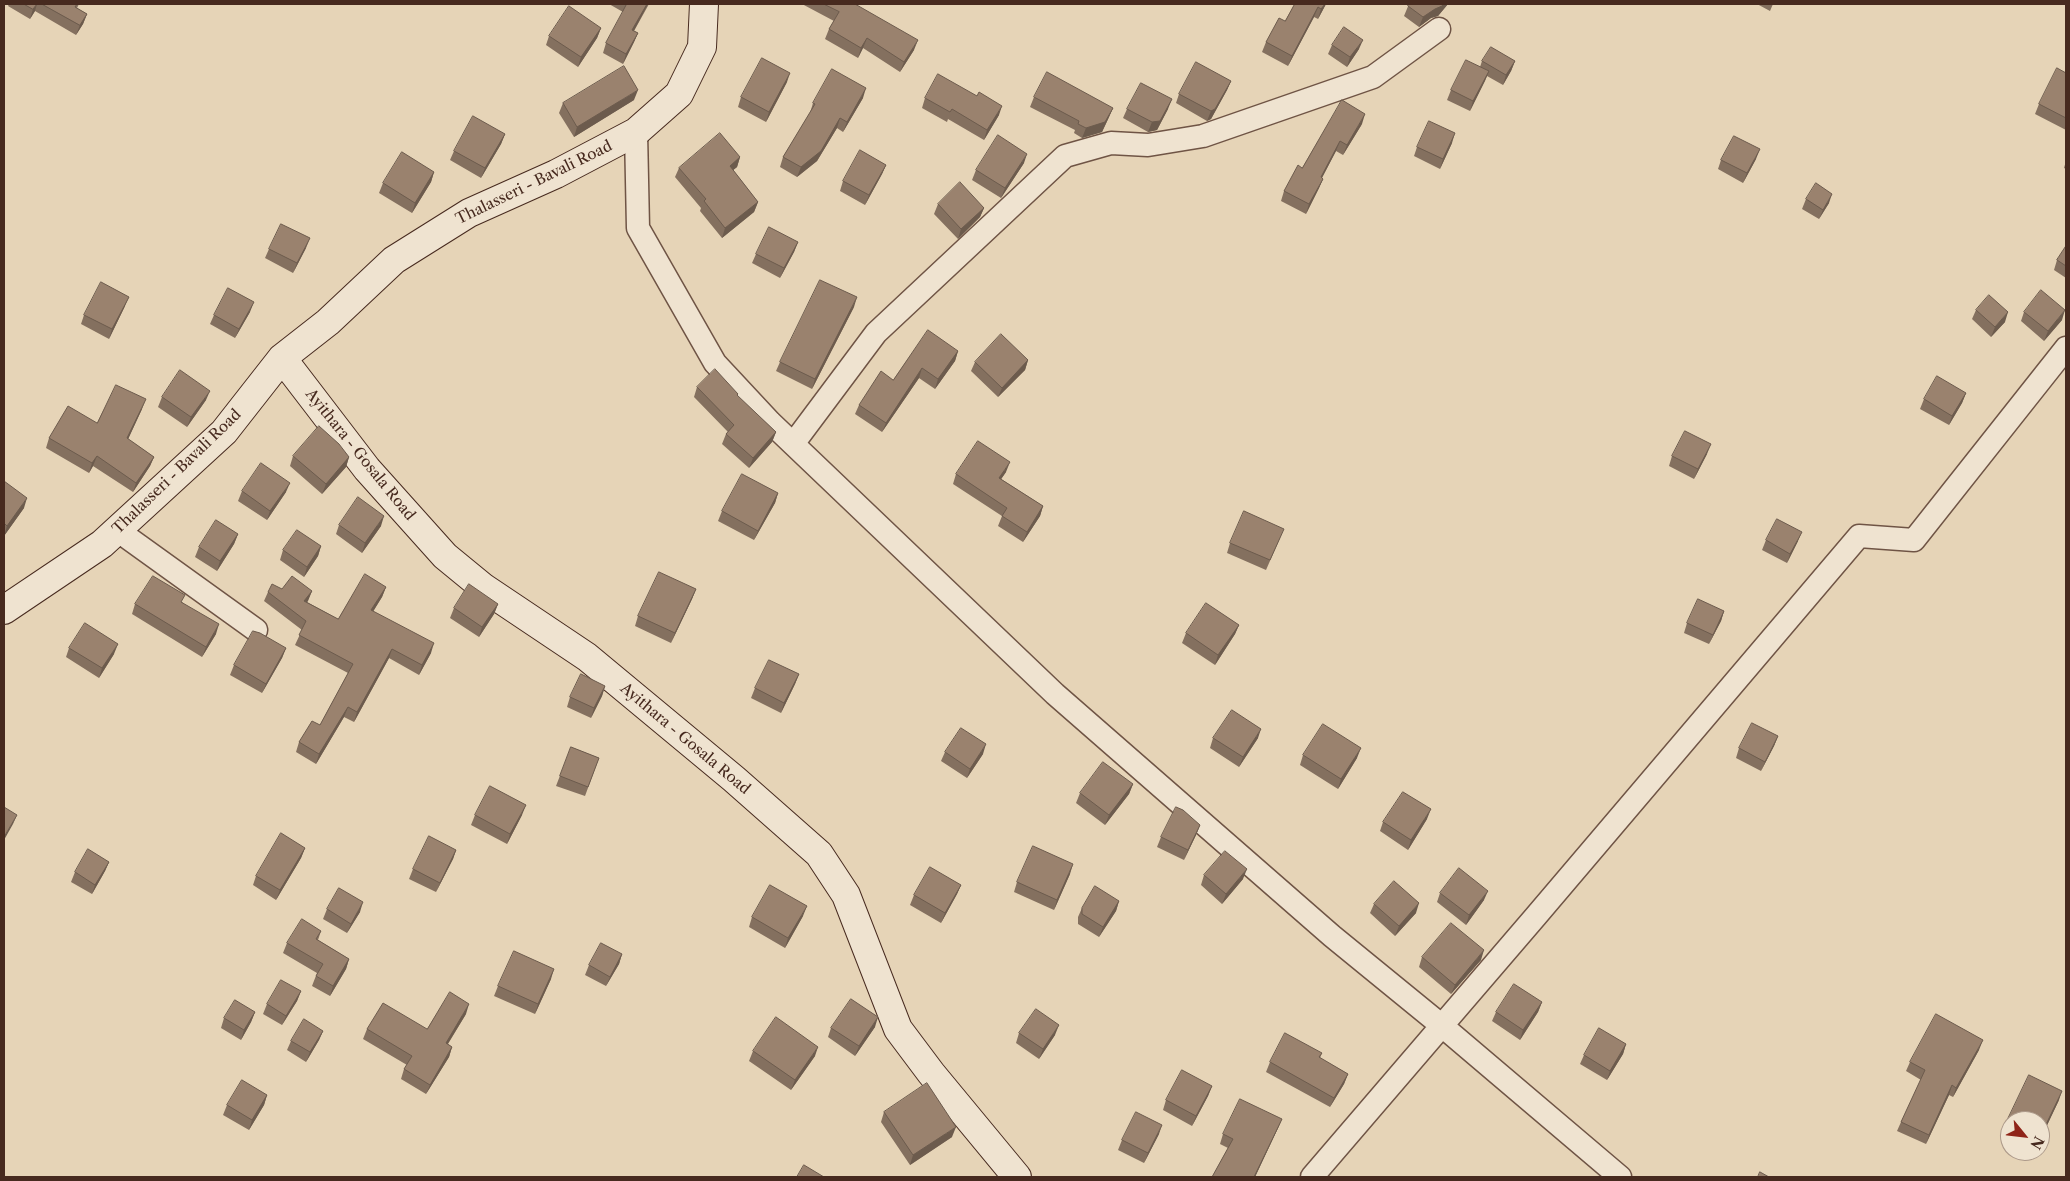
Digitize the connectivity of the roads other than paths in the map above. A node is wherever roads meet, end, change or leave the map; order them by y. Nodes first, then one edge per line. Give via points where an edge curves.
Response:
1 (704, 4) edge
2 (1439, 29) dead end
3 (636, 132) junction
4 (2066, 348) edge
5 (282, 358) junction
6 (793, 444) junction
7 (117, 530) junction
8 (4, 610) edge
9 (256, 630) edge
10 (1441, 1025) junction
11 (1017, 1177) edge
12 (1312, 1177) edge
13 (1620, 1177) edge

1 - 3 main road, Thalasseri - Bavali Road via 702,47 679,94
2 - 6 street via 1372,77 1202,136 1148,145 1111,143 1065,156 876,333
3 - 5 main road, Thalasseri - Bavali Road via 556,174 469,213 394,260 328,322
3 - 6 street via 638,228 715,363
4 - 10 street via 1914,540 1859,536
5 - 7 main road, Thalasseri - Bavali Road via 224,432
5 - 11 main road, Ayithara - Gosala Road via 367,469 445,556 484,588 587,657 819,854 846,894 898,1029
6 - 10 street via 1055,694 1332,936
7 - 8 main road, Thalasseri - Bavali Road via 102,544
7 - 9 street
10 - 12 street
10 - 13 street

